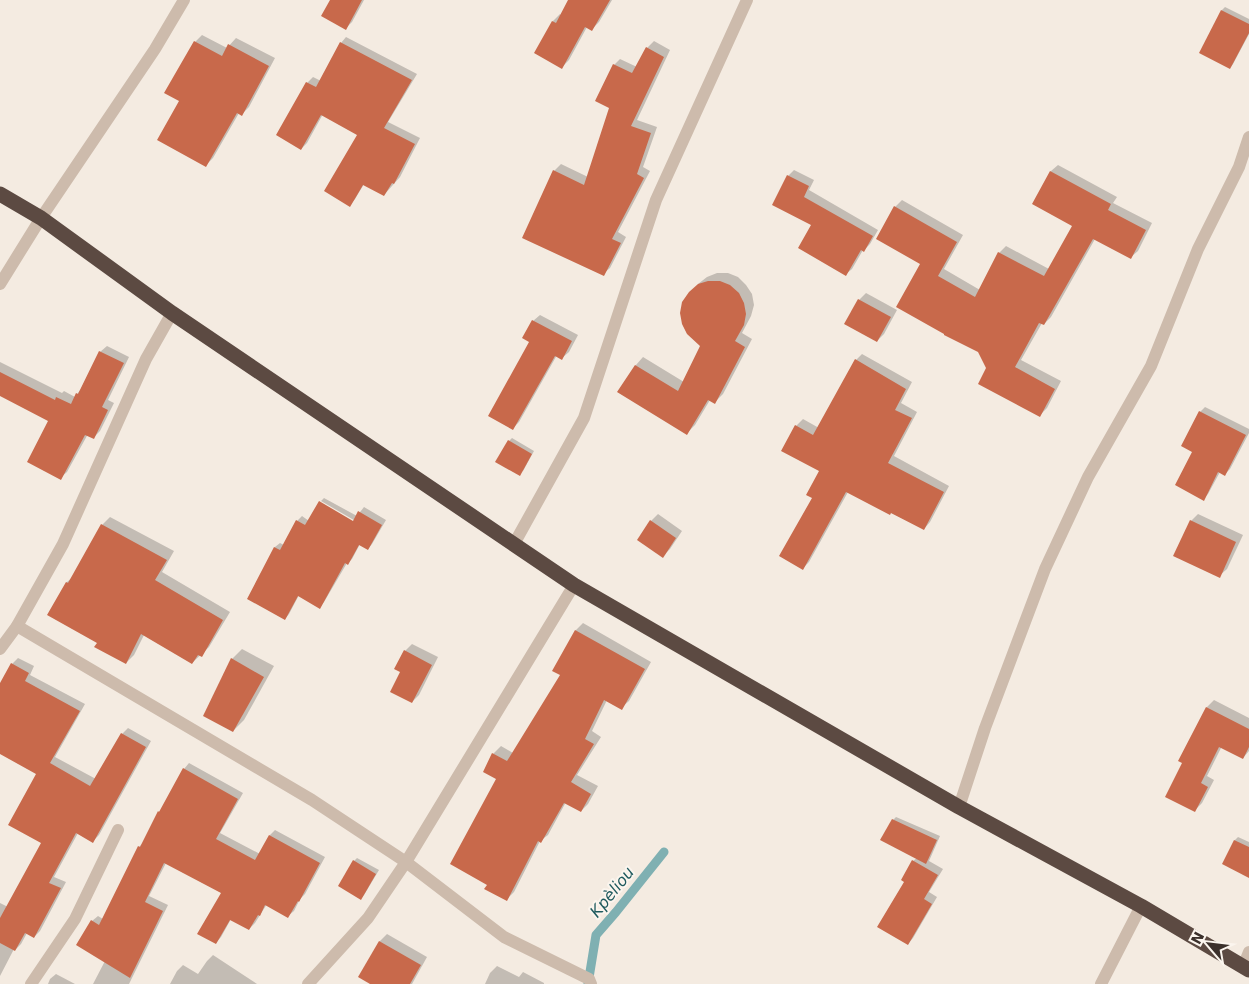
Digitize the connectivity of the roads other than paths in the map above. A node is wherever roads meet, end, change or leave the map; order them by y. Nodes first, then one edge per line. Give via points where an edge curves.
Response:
1 (184, 0) edge
2 (746, 0) edge
3 (1249, 137) edge
4 (0, 194) edge
5 (41, 218) junction
6 (0, 284) edge
7 (172, 313) junction
8 (514, 544) junction
9 (574, 585) junction
10 (16, 626) junction
11 (0, 650) edge
12 (958, 807) junction
13 (118, 830) dead end
14 (406, 862) junction
15 (1140, 906) junction
16 (1249, 952) edge
17 (1246, 968) edge
18 (31, 984) edge
19 (308, 984) edge
20 (591, 984) edge
21 (1101, 984) edge

1 - 5 street via 155,49
2 - 8 street via 656,200 584,418
3 - 12 street via 1239,167 1198,249 1151,366 1088,477 1045,569
4 - 5 highway
5 - 6 street
5 - 7 highway
7 - 8 highway
7 - 10 street via 146,359 63,544
8 - 9 highway
9 - 12 highway
9 - 14 street
10 - 11 street
10 - 14 street via 312,800
12 - 15 highway
13 - 18 street via 75,919
14 - 19 street via 368,918
14 - 20 street via 504,937 589,979
15 - 17 highway
15 - 21 street
16 - 17 street

